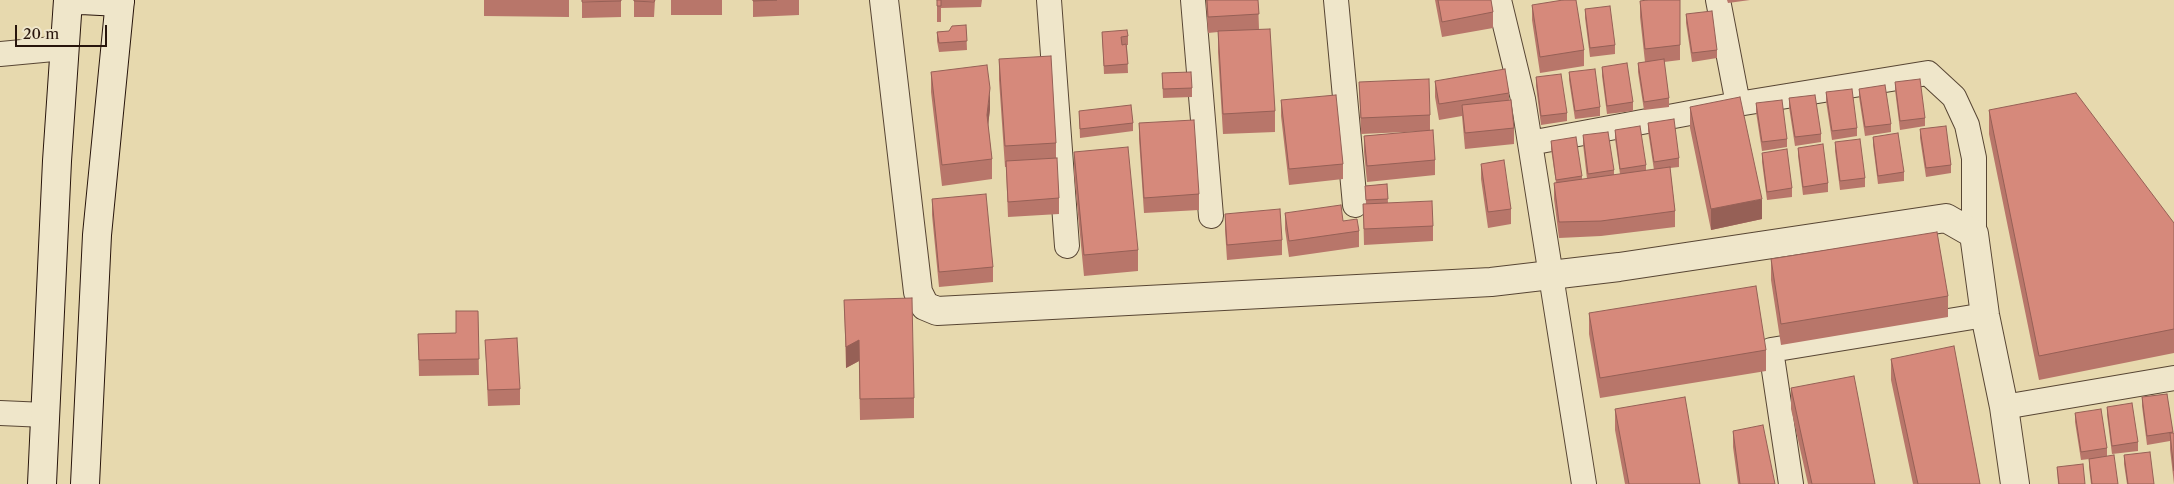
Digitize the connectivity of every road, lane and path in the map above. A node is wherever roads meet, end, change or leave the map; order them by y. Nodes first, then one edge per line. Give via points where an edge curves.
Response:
1 (68, 0) edge
2 (81, 0) edge
3 (884, 0) edge
4 (1049, 0) edge
5 (1192, 0) edge
6 (1336, 0) edge
7 (1499, 0) edge
8 (1718, 0) edge
9 (121, 1) edge
10 (64, 48) junction
11 (0, 54) edge
12 (1738, 104) junction
13 (1530, 143) junction
14 (1355, 204) dead end
15 (1211, 216) dead end
16 (1974, 234) junction
17 (1068, 246) dead end
18 (1550, 275) junction
19 (1985, 315) junction
20 (2174, 378) edge
21 (2004, 407) junction
22 (0, 413) edge
23 (45, 415) junction
24 (42, 484) edge
25 (85, 484) edge
26 (1584, 484) edge
27 (1792, 484) edge
28 (2015, 484) edge

1 - 10 street
2 - 9 street
3 - 18 street via 918,292 924,306 938,311 1491,282
4 - 17 street
5 - 15 street
6 - 14 street
7 - 13 street
8 - 12 street
9 - 25 street via 96,235
10 - 11 street
10 - 23 street
12 - 13 street
12 - 16 street via 1928,72 1954,97 1967,125 1974,158
13 - 18 street
16 - 18 street via 1946,218 1619,268
16 - 19 street
18 - 26 street
19 - 21 street
19 - 27 street via 1771,350
20 - 21 street
21 - 28 street
22 - 23 street
23 - 24 street

